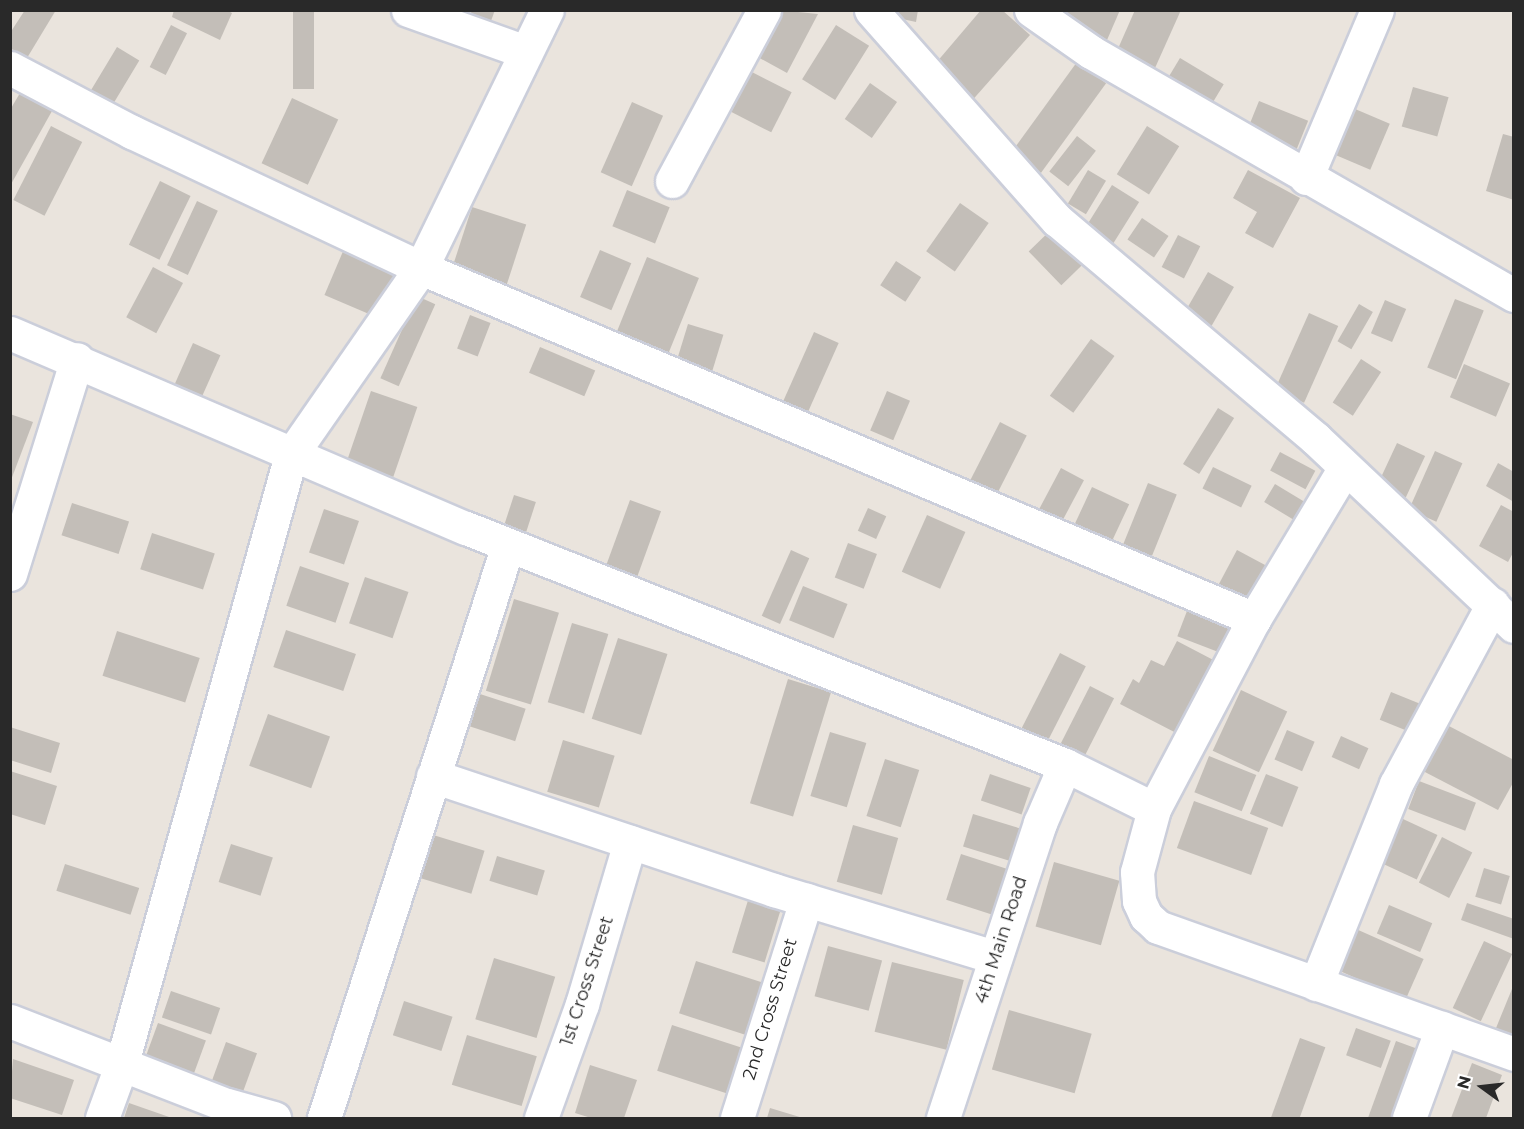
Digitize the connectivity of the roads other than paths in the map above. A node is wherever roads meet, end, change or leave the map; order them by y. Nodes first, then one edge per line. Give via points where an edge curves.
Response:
1 (408, 10) edge
2 (547, 10) edge
3 (764, 10) edge
4 (871, 10) edge
5 (1031, 10) edge
6 (1377, 10) edge
7 (526, 52) junction
8 (10, 68) edge
9 (1306, 178) junction
10 (672, 181) dead end
11 (421, 268) junction
12 (1514, 295) edge
13 (10, 333) edge
14 (77, 359) junction
15 (291, 455) junction
16 (1344, 470) junction
17 (508, 544) junction
18 (10, 574) edge
19 (1503, 615) edge
20 (1254, 619) junction
21 (1065, 765) junction
22 (433, 776) junction
23 (1154, 809) junction
24 (630, 842) junction
25 (806, 900) junction
26 (995, 957) junction
27 (1316, 984) junction
28 (10, 1021) edge
29 (1442, 1028) junction
30 (1514, 1054) edge
31 (122, 1063) junction
32 (102, 1119) edge
33 (274, 1119) edge
34 (324, 1119) edge
35 (541, 1119) edge
36 (737, 1119) edge
37 (943, 1119) edge
38 (1408, 1119) edge

1 - 7 street
2 - 7 street
3 - 10 street
4 - 16 street via 1057,220 1316,439
5 - 9 street via 1091,51
6 - 9 street
7 - 11 street
8 - 11 street via 132,132
9 - 12 street
11 - 15 street
11 - 20 street
13 - 14 street
14 - 15 street
14 - 18 street
15 - 17 street
15 - 31 street
16 - 19 street
16 - 20 street
17 - 21 street
17 - 22 street
19 - 27 street via 1396,784
20 - 23 street
21 - 23 street
21 - 26 street, 4th Main Road via 1040,823
22 - 24 street
22 - 34 street
23 - 27 street via 1137,872 1139,901 1146,916 1173,934
24 - 25 street
24 - 35 street, 1st Cross Street via 582,1004
25 - 26 street
25 - 36 street, 2nd Cross Street
26 - 37 street, 4th Main Road
27 - 29 street
28 - 31 street
29 - 30 street
29 - 38 street
31 - 32 street
31 - 33 street via 227,1105

